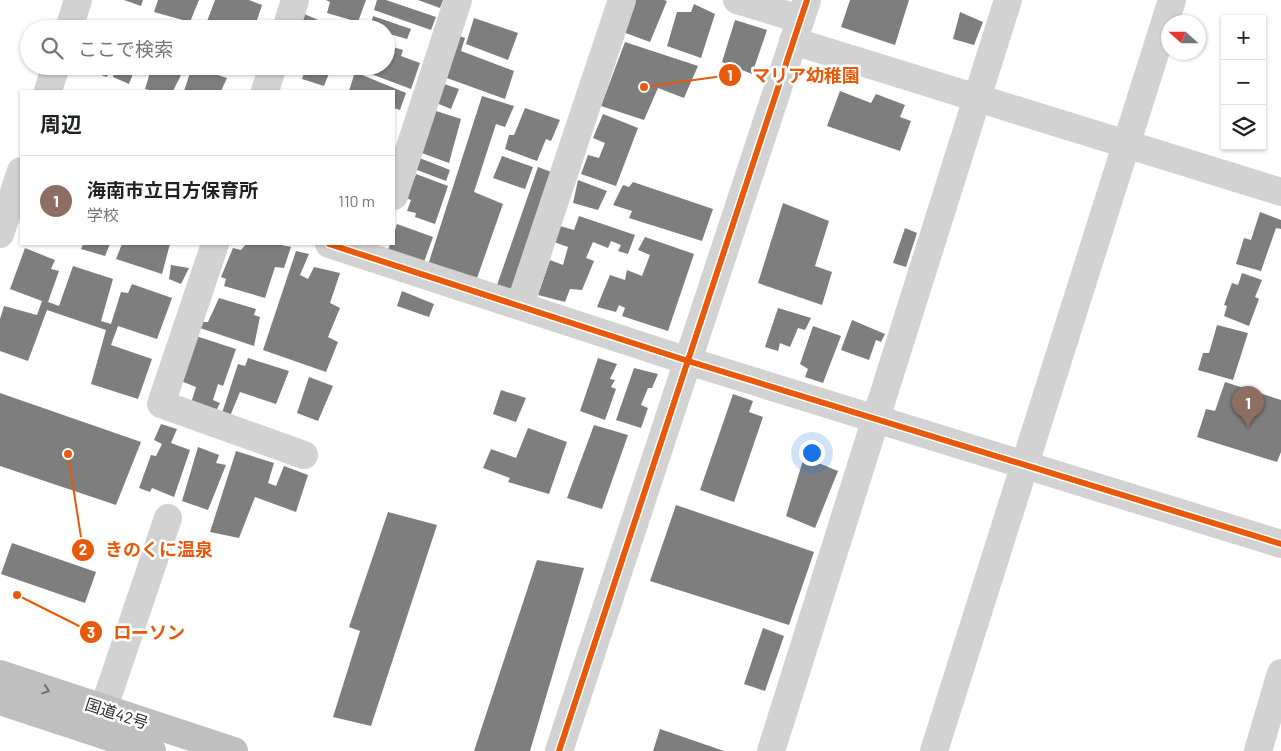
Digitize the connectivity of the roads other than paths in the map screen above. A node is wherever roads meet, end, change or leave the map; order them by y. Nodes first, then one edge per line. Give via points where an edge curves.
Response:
1 (78, 0) edge
2 (295, 0) edge
3 (458, 0) edge
4 (622, 0) edge
5 (737, 0) edge
6 (1008, 0) edge
7 (1172, 0) edge
8 (72, 20) edge
9 (289, 20) edge
10 (800, 20) edge
11 (53, 75) edge
12 (270, 75) edge
13 (48, 90) edge
14 (265, 90) edge
15 (977, 98) junction
16 (1126, 144) junction
17 (20, 174) edge
18 (1281, 192) edge
19 (395, 193) edge
20 (0, 234) edge
21 (215, 245) edge
22 (336, 245) edge
23 (376, 251) edge
24 (520, 305) junction
25 (688, 361) junction
26 (876, 419) junction
27 (304, 455) dead end
28 (1024, 465) junction
29 (168, 518) dead end
30 (1281, 544) edge
31 (1281, 673) edge
32 (0, 674) edge
33 (0, 701) edge
34 (100, 721) junction
35 (152, 751) edge
36 (234, 751) edge
37 (559, 751) edge
38 (771, 751) edge
39 (934, 751) edge
40 (1258, 751) edge

1 - 8 street
2 - 9 street
3 - 19 street
4 - 24 street
5 - 10 street
6 - 15 street
7 - 16 street
10 - 15 street
10 - 25 street
11 - 13 street
12 - 14 street
15 - 16 street
15 - 26 street
16 - 18 street
16 - 28 street
17 - 20 street
21 - 27 street via 160,404
22 - 23 street
23 - 24 street
24 - 25 street
25 - 26 street
25 - 37 street
26 - 28 street
26 - 38 street
28 - 30 street
28 - 39 street
29 - 34 street
31 - 40 street
32 -> 34 highway, 国道42号
33 - 34 highway, 国道42号
34 - 35 highway, 国道42号
34 - 36 highway, 国道42号

